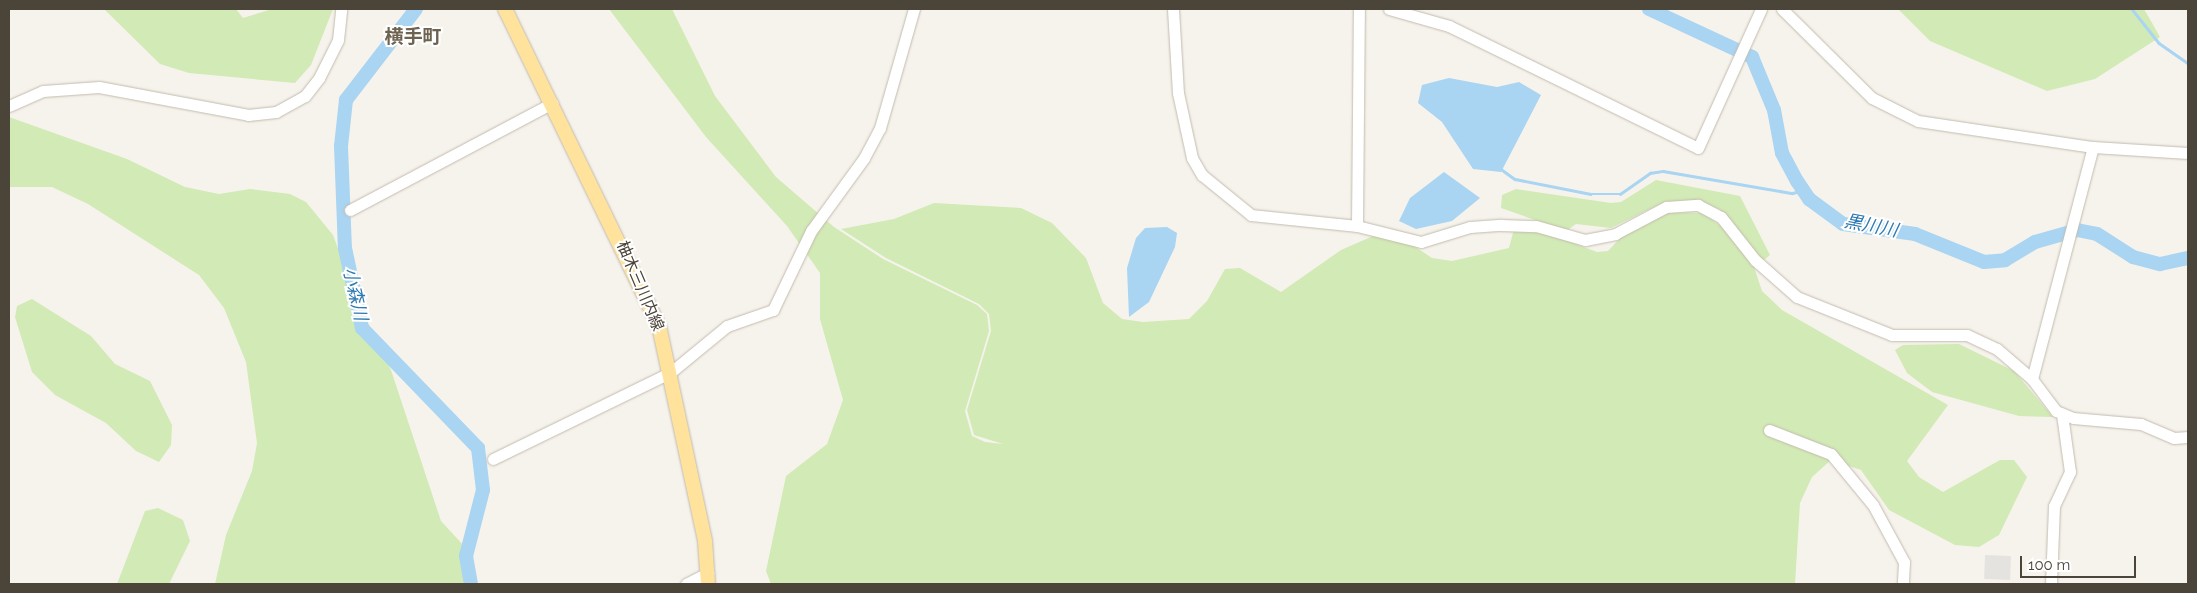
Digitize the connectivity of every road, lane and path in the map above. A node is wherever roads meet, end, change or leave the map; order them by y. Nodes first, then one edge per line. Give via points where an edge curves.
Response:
1 (341, 9) edge
2 (505, 9) edge
3 (914, 9) edge
4 (1173, 9) edge
5 (1359, 9) edge
6 (1389, 9) edge
7 (1761, 9) edge
8 (1782, 9) edge
9 (552, 103) junction
10 (9, 106) edge
11 (2093, 147) junction
12 (2188, 152) edge
13 (350, 210) dead end
14 (1357, 226) junction
15 (671, 372) junction
16 (2032, 379) junction
17 (2062, 414) junction
18 (1769, 430) dead end
19 (2188, 437) edge
20 (493, 459) dead end
21 (708, 579) edge
22 (686, 584) edge
23 (1903, 584) edge
24 (2051, 584) edge

1 - 10 street via 338,40 319,78 305,96 276,112 248,115 99,86 43,91
2 - 9 main road, 柚木三川内線
3 - 15 street via 880,128 811,231 773,310 712,334
4 - 14 street via 1178,93 1192,158 1202,175 1251,215
5 - 14 street
6 - 7 street via 1449,26 1698,148
8 - 11 street via 1861,89 1897,113 1951,129
9 - 13 street
9 - 15 main road, 柚木三川内線 via 648,299
11 - 12 street
11 - 16 street
14 - 16 street via 1421,242 1470,227 1501,225 1536,226 1586,240 1614,234 1666,207 1698,205 1721,217 1755,260 1797,297 1892,335 1967,335 1997,349
15 - 20 street
15 - 21 main road, 柚木三川内線
16 - 17 street
17 - 19 street via 2141,424 2174,438
17 - 24 street via 2070,472 2054,506
18 - 23 street via 1831,454 1873,505 1904,562
21 - 22 street

